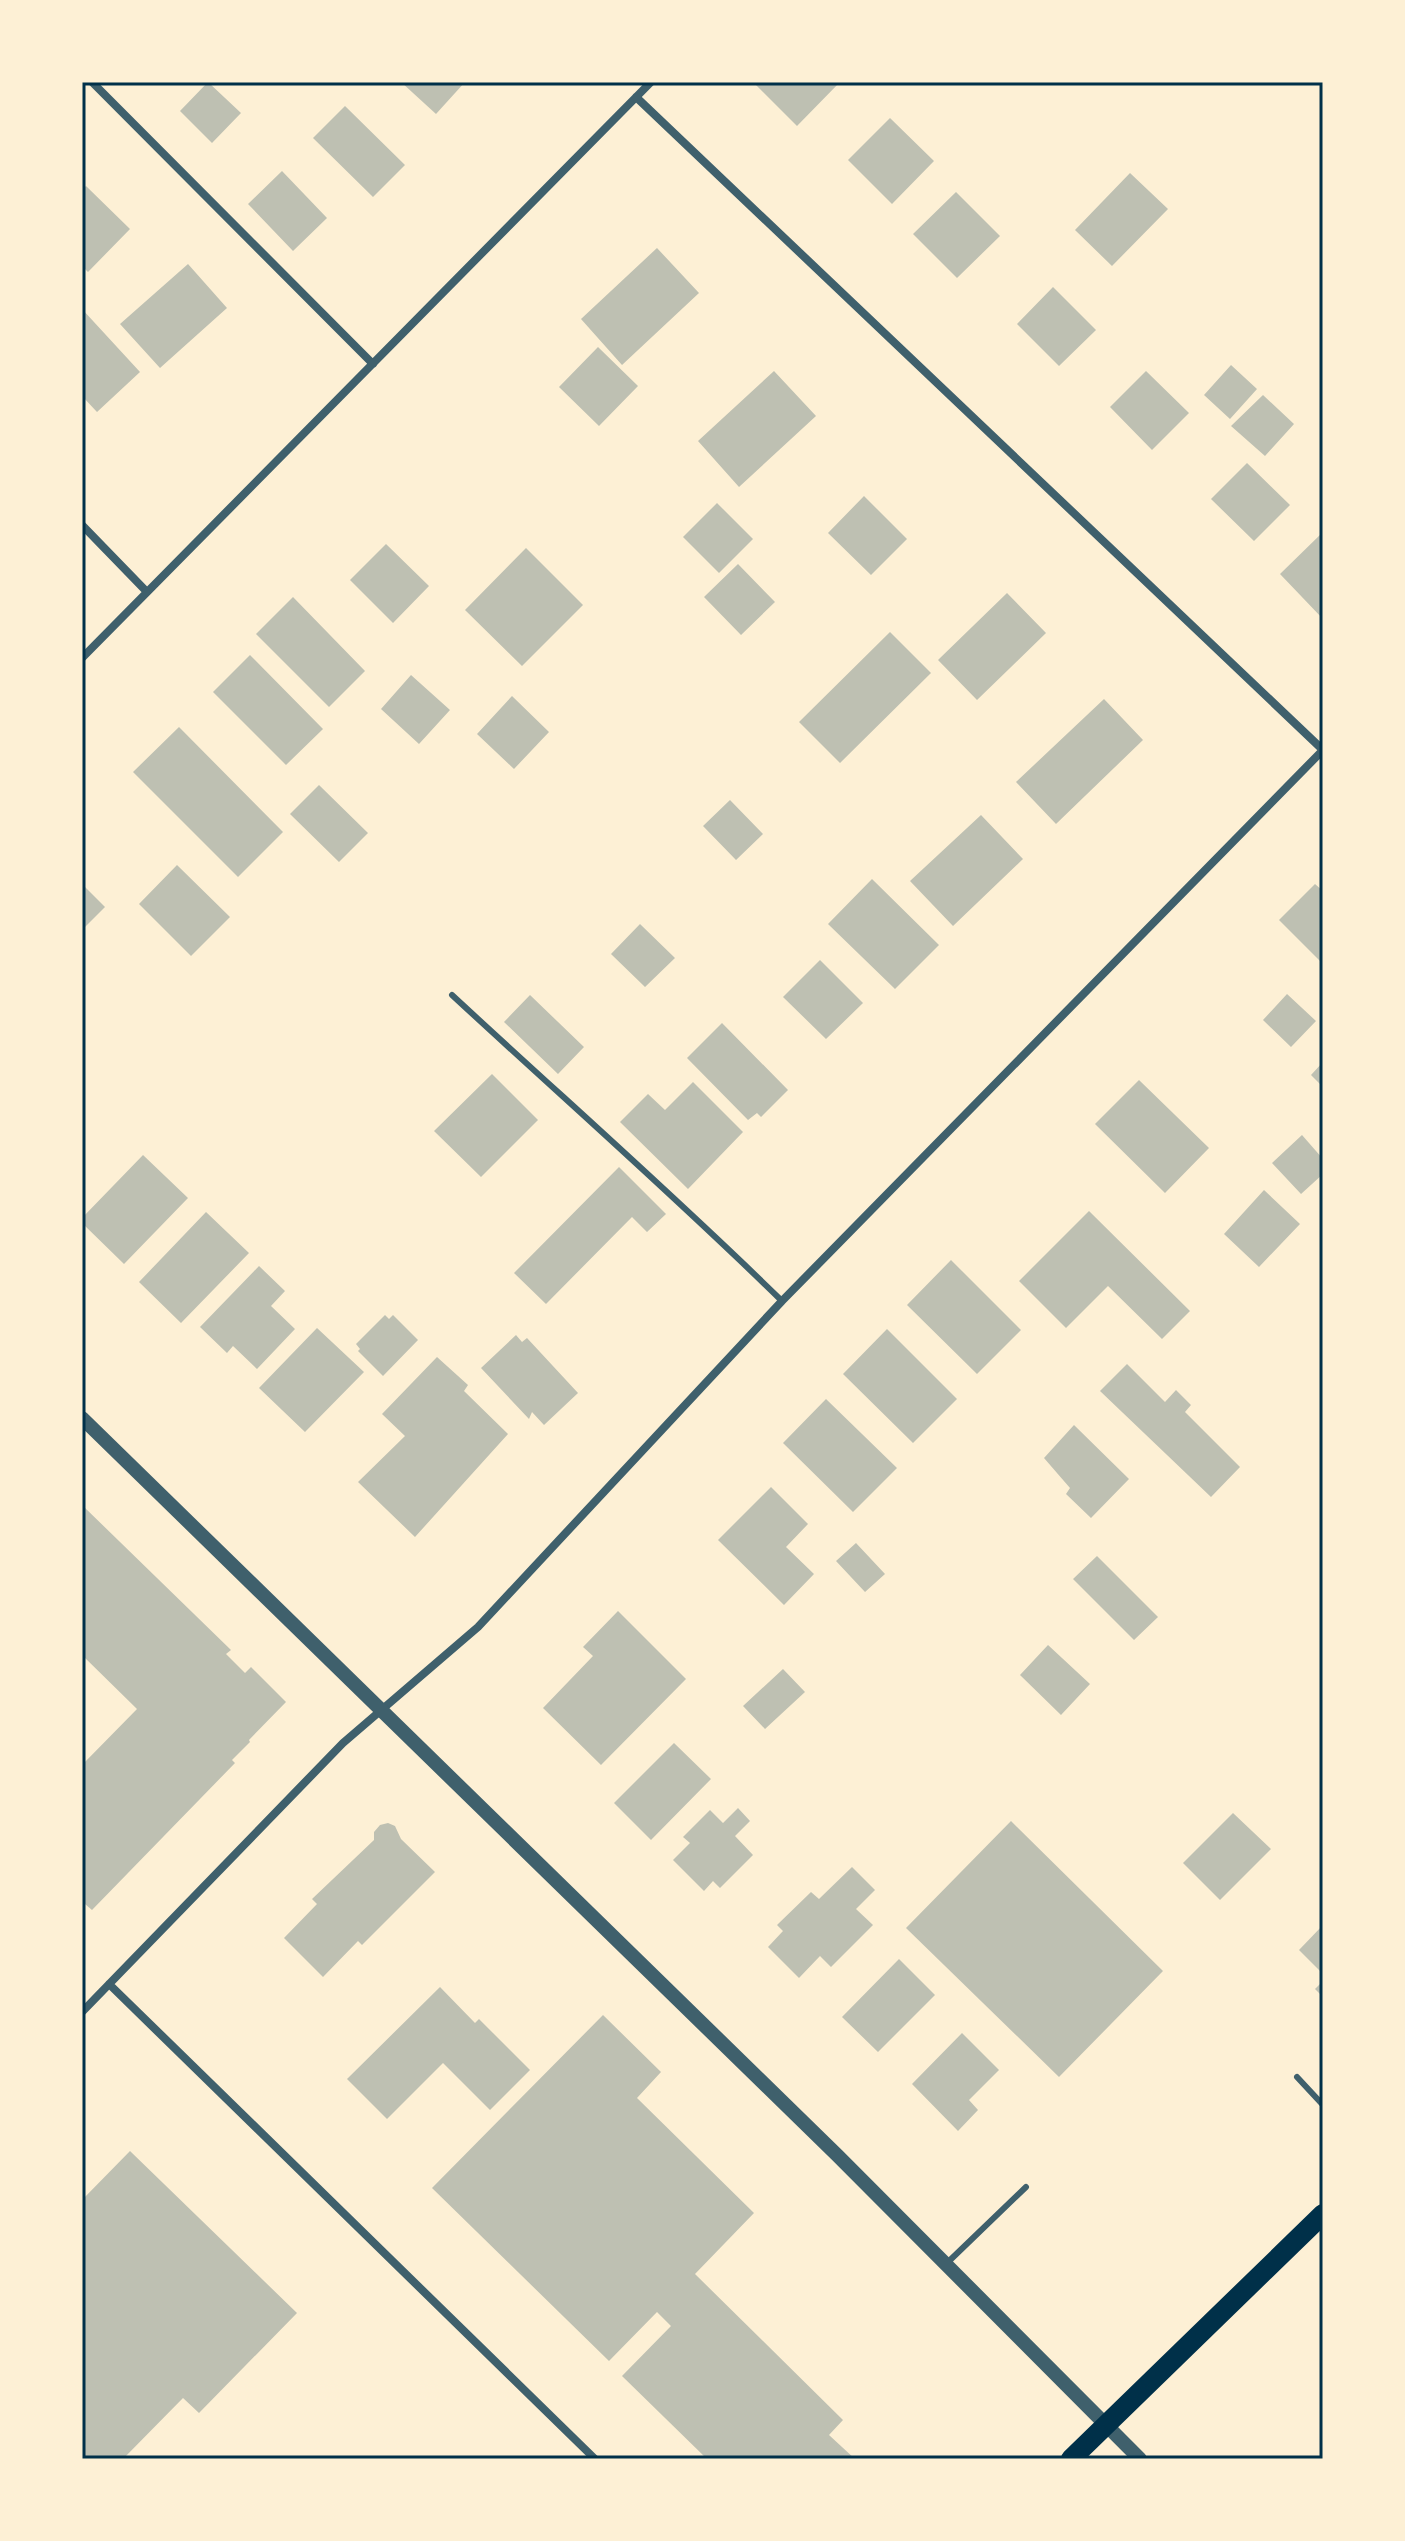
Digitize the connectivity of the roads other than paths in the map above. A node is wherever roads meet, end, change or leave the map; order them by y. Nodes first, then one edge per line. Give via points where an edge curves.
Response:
1 (92, 82) edge
2 (651, 82) edge
3 (636, 97) junction
4 (373, 364) junction
5 (82, 525) edge
6 (147, 592) junction
7 (82, 658) edge
8 (1323, 750) edge
9 (452, 995) dead end
10 (782, 1301) junction
11 (82, 1418) edge
12 (379, 1710) junction
13 (109, 1984) junction
14 (82, 2012) edge
15 (1297, 2077) dead end
16 (1323, 2105) edge
17 (1026, 2187) dead end
18 (1323, 2214) edge
19 (946, 2264) junction
20 (1105, 2425) junction
21 (595, 2459) edge
22 (1071, 2459) edge
23 (1140, 2459) edge

1 - 4 street
2 - 3 street
3 - 4 street
3 - 8 street
4 - 6 street
5 - 6 street
6 - 7 street
8 - 10 street
9 - 10 lane
10 - 12 street via 478,1627
11 - 12 street
12 - 13 street
12 - 19 street
13 - 14 street
13 - 21 street
15 - 16 lane
17 - 19 lane
18 - 20 main road
19 - 20 street
20 - 22 main road
20 - 23 street

